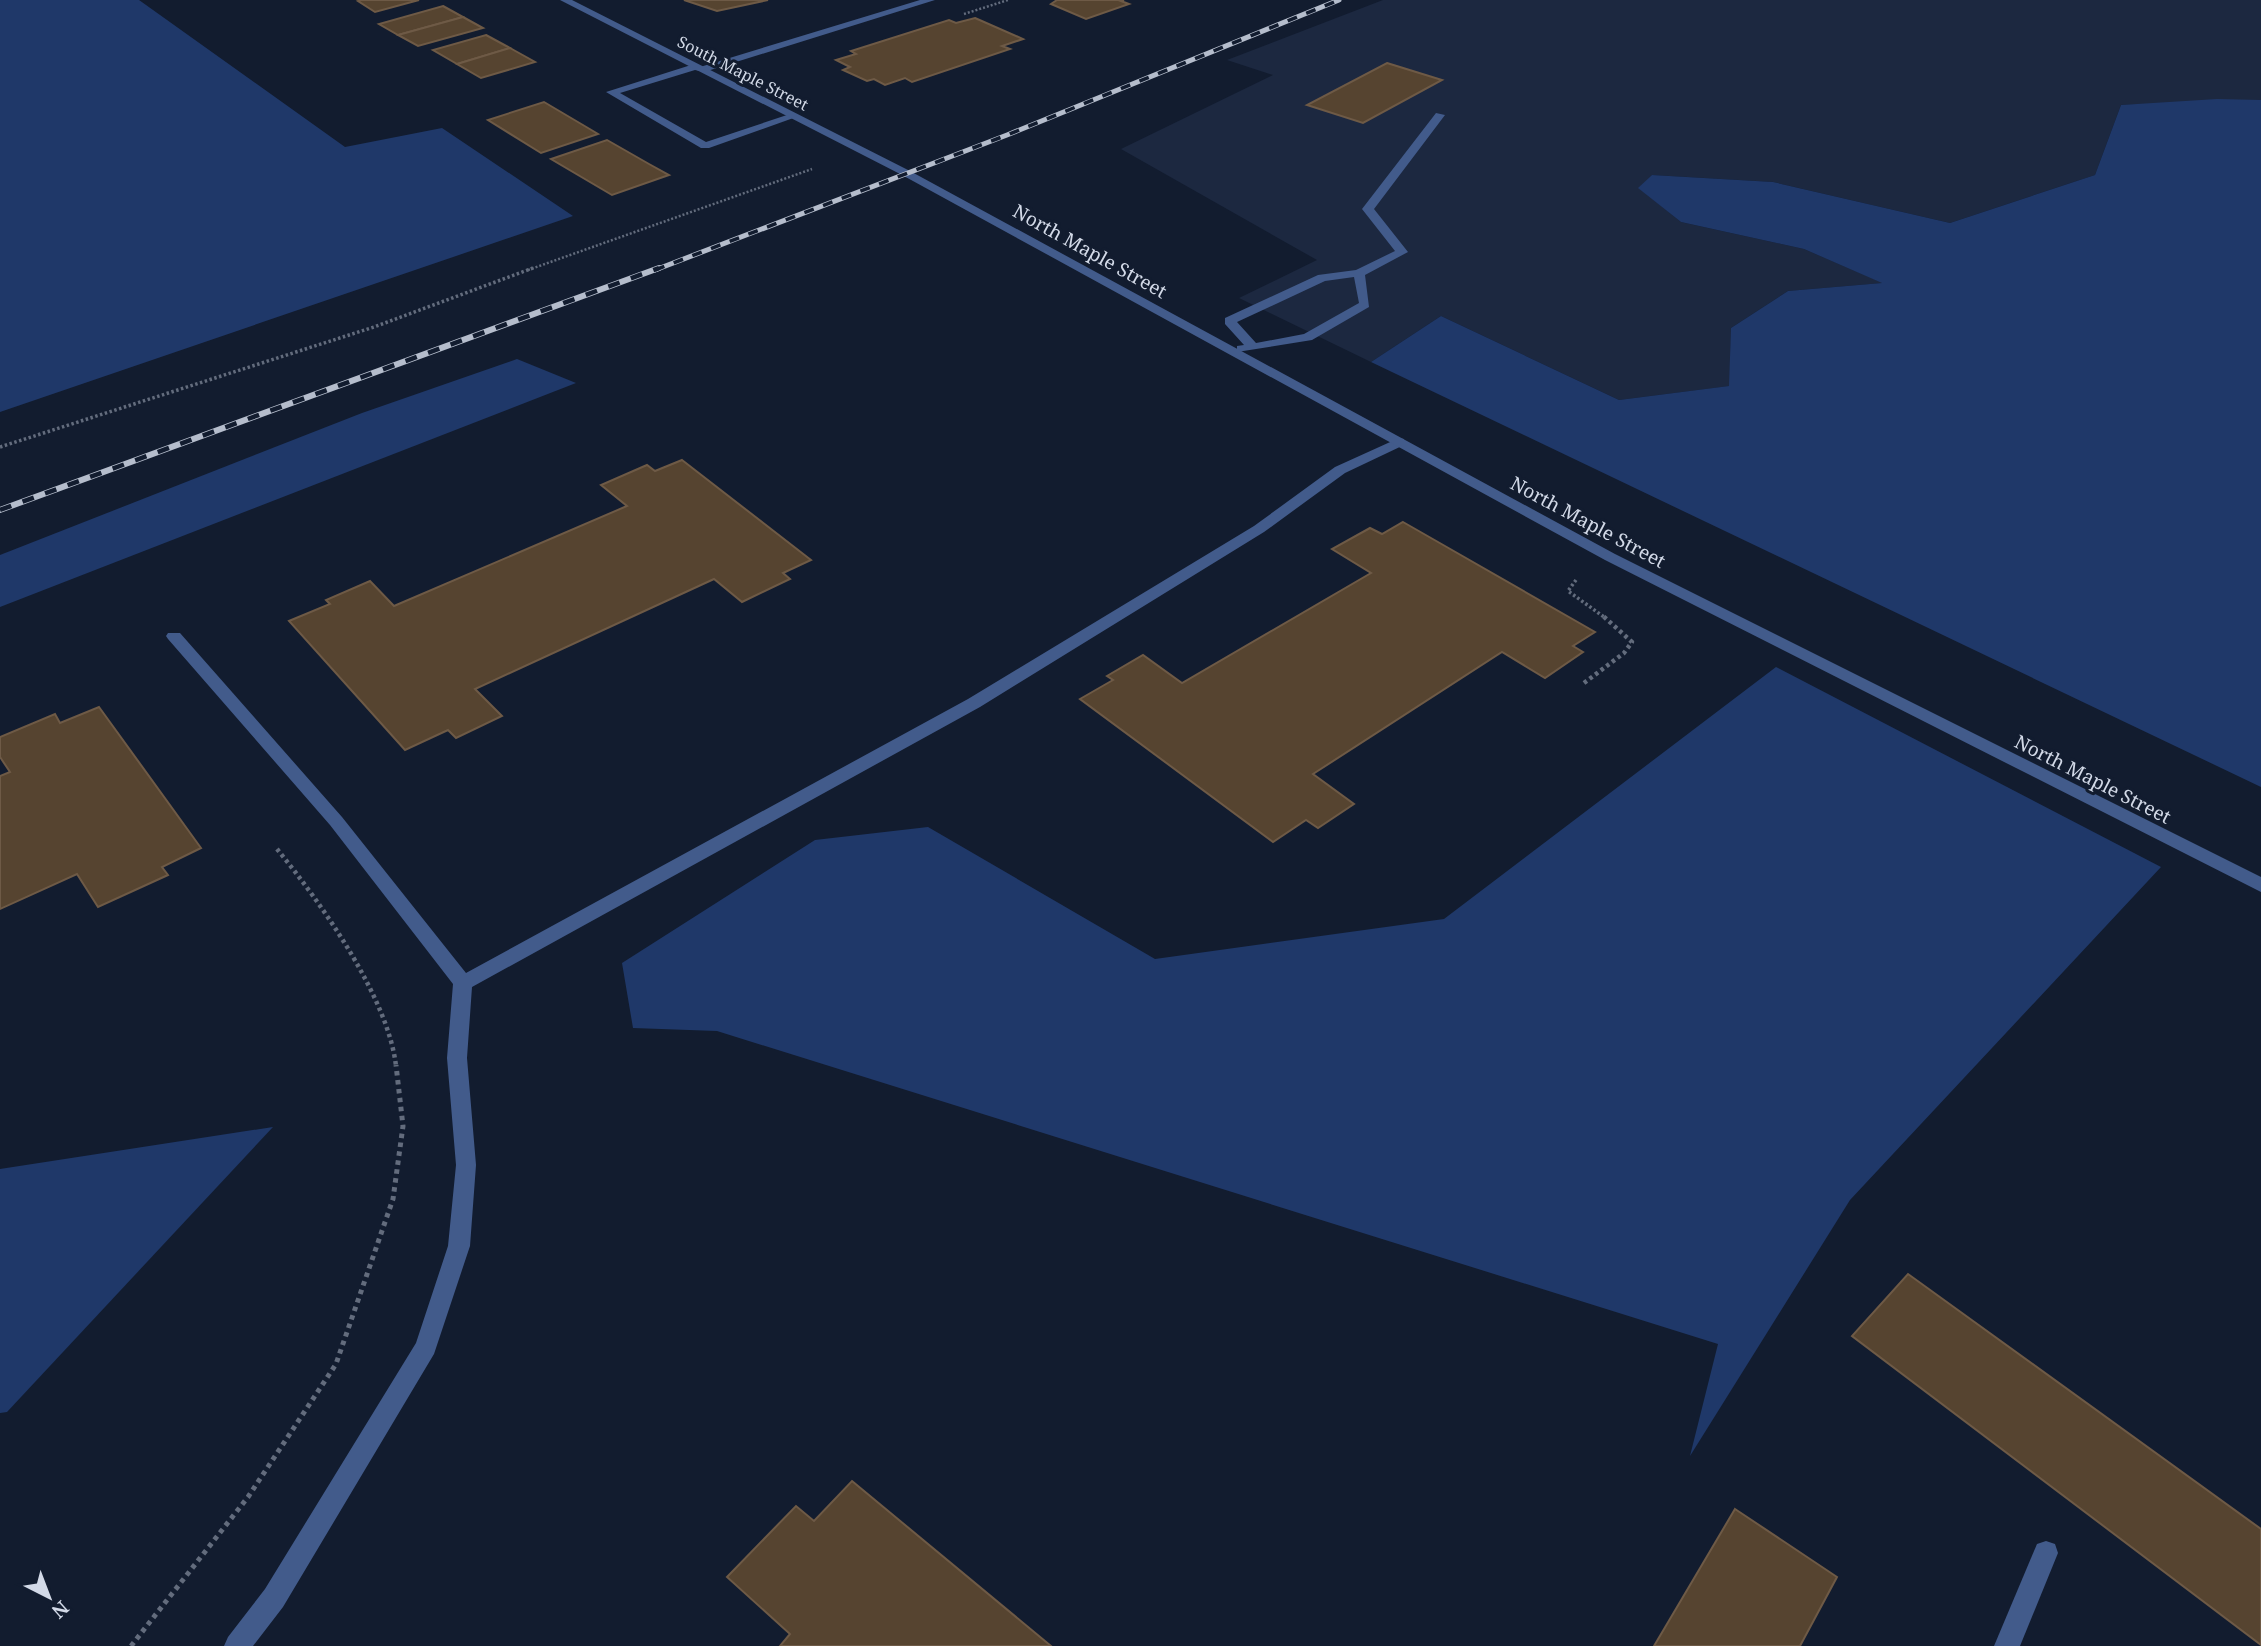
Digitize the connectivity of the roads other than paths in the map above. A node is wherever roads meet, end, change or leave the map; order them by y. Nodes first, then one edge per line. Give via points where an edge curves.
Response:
1 (565, 0) edge
2 (930, 0) edge
3 (697, 68) junction
4 (1440, 115) dead end
5 (794, 116) junction
6 (906, 173) joint
7 (1359, 273) junction
8 (1251, 345) junction
9 (1234, 353) junction
10 (1399, 442) junction
11 (174, 636) dead end
12 (2261, 886) edge
13 (463, 983) junction
14 (2046, 1553) dead end
15 (237, 1646) edge
16 (2007, 1646) edge

1 - 3 street, South Maple Street
2 - 3 street
3 - 5 street, South Maple Street
3 - 5 street via 611,92 705,146
4 - 7 street via 1368,209 1402,252
5 - 6 street, South Maple Street
6 - 9 street, North Maple Street
7 - 8 street via 1365,304 1308,337
7 - 8 street via 1322,278 1229,321
8 - 9 street
9 - 10 street, North Maple Street
10 - 12 street, North Maple Street via 1610,557
10 - 13 street via 1340,470 1259,529 974,703
11 - 13 street via 336,821
13 - 15 street via 457,1058 466,1165 459,1246 426,1347 274,1598
14 - 16 street

